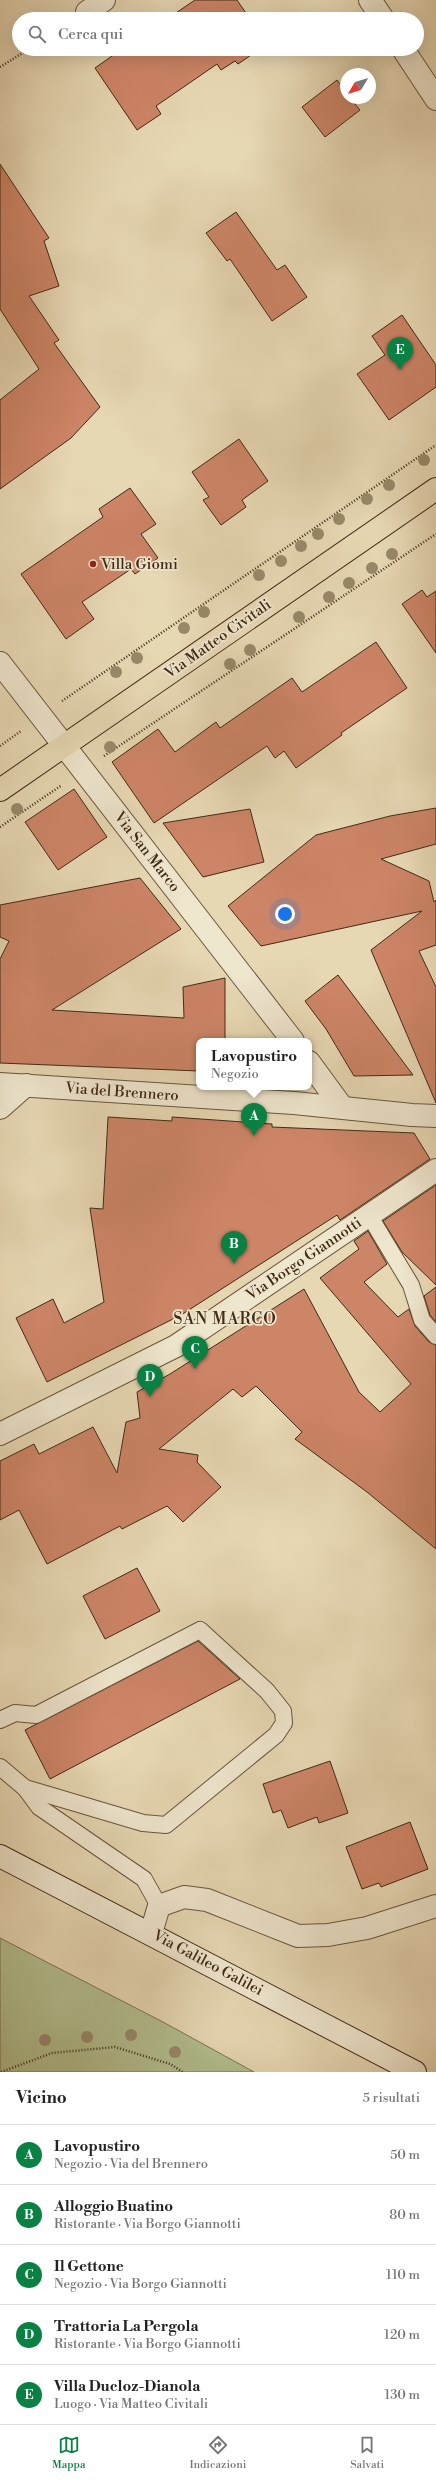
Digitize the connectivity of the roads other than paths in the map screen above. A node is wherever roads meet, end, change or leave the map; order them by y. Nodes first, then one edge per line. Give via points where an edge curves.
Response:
1 (370, 0) edge
2 (378, 12) edge
3 (408, 56) edge
4 (436, 98) edge
5 (436, 488) edge
6 (0, 663) edge
7 (66, 746) junction
8 (0, 790) edge
9 (291, 1038) edge
10 (312, 1066) edge
11 (0, 1084) edge
12 (26, 1085) junction
13 (342, 1107) junction
14 (0, 1108) edge
15 (436, 1116) edge
16 (436, 1170) edge
17 (369, 1215) junction
18 (436, 1336) edge
19 (0, 1434) edge
20 (0, 1720) edge
21 (0, 1767) edge
22 (25, 1788) junction
23 (0, 1856) edge
24 (159, 1906) junction
25 (436, 1906) edge
26 (152, 1933) junction
27 (415, 2072) edge

1 - 2 street
3 - 4 street
5 - 7 main road, Via Matteo Civitali
6 - 7 street, Via San Marco
7 - 8 main road, Via Matteo Civitali
7 - 9 street, Via San Marco
10 - 13 street
11 - 12 street, Via del Brennero
12 - 13 street, Via del Brennero
12 - 14 street
13 - 15 street, Via del Brennero via 412,1116
16 - 17 street, Via Borgo Giannotti
17 - 18 lane via 411,1285 422,1320
17 - 19 street, Via Borgo Giannotti via 176,1346
20 - 22 lane via 15,1713 36,1715 200,1630 268,1691 283,1711 284,1723 276,1735 166,1825 143,1823
21 - 22 lane
22 - 24 lane via 39,1807 144,1879
23 - 26 street, Via Galileo Galilei
24 - 25 street via 184,1897 207,1900 298,1936 328,1935 367,1928
24 - 26 street
26 - 27 street, Via Galileo Galilei

